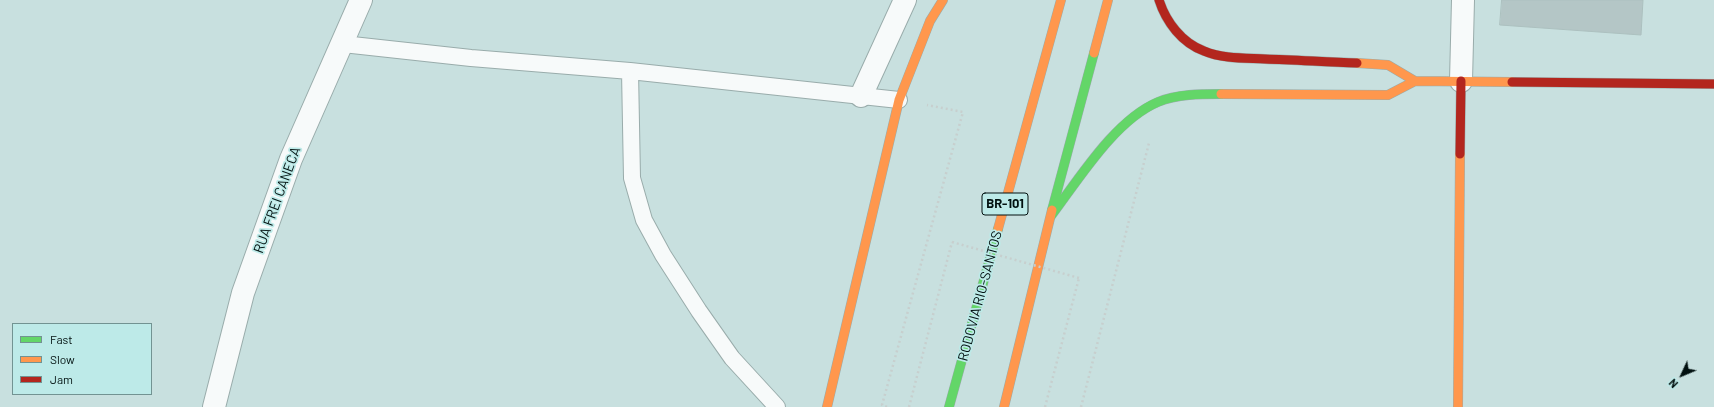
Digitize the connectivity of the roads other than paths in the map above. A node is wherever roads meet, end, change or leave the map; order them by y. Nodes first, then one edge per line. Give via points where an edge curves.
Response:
1 (361, 0) edge
2 (905, 0) edge
3 (943, 0) edge
4 (1061, 0) edge
5 (1108, 0) edge
6 (1159, 0) edge
7 (1463, 0) edge
8 (343, 44) junction
9 (630, 71) junction
10 (1415, 81) junction
11 (1461, 81) junction
12 (1714, 84) edge
13 (861, 96) junction
14 (899, 100) junction
15 (1051, 216) junction
16 (214, 407) edge
17 (777, 407) edge
18 (827, 407) edge
19 (949, 407) edge
20 (1004, 407) edge
21 (1458, 407) edge

1 - 8 street, RUA FREI CANECA
2 - 13 street
3 - 14 main road via 930,21
4 - 19 main road, RODOVIA RIO-SANTOS / BR-101
5 - 15 main road
6 - 10 main road via 1176,31 1185,40 1210,53 1233,57 1388,65
7 - 11 street
8 - 9 lane
8 - 16 street, RUA FREI CANECA via 291,159 245,286
9 - 13 lane
9 - 17 lane via 632,178 644,220 662,255 732,358
10 - 11 main road
10 - 15 main road via 1388,95 1199,94 1160,101 1143,109 1115,133
11 - 12 main road
11 - 21 main road
13 - 14 lane
14 - 18 main road
15 - 20 main road

